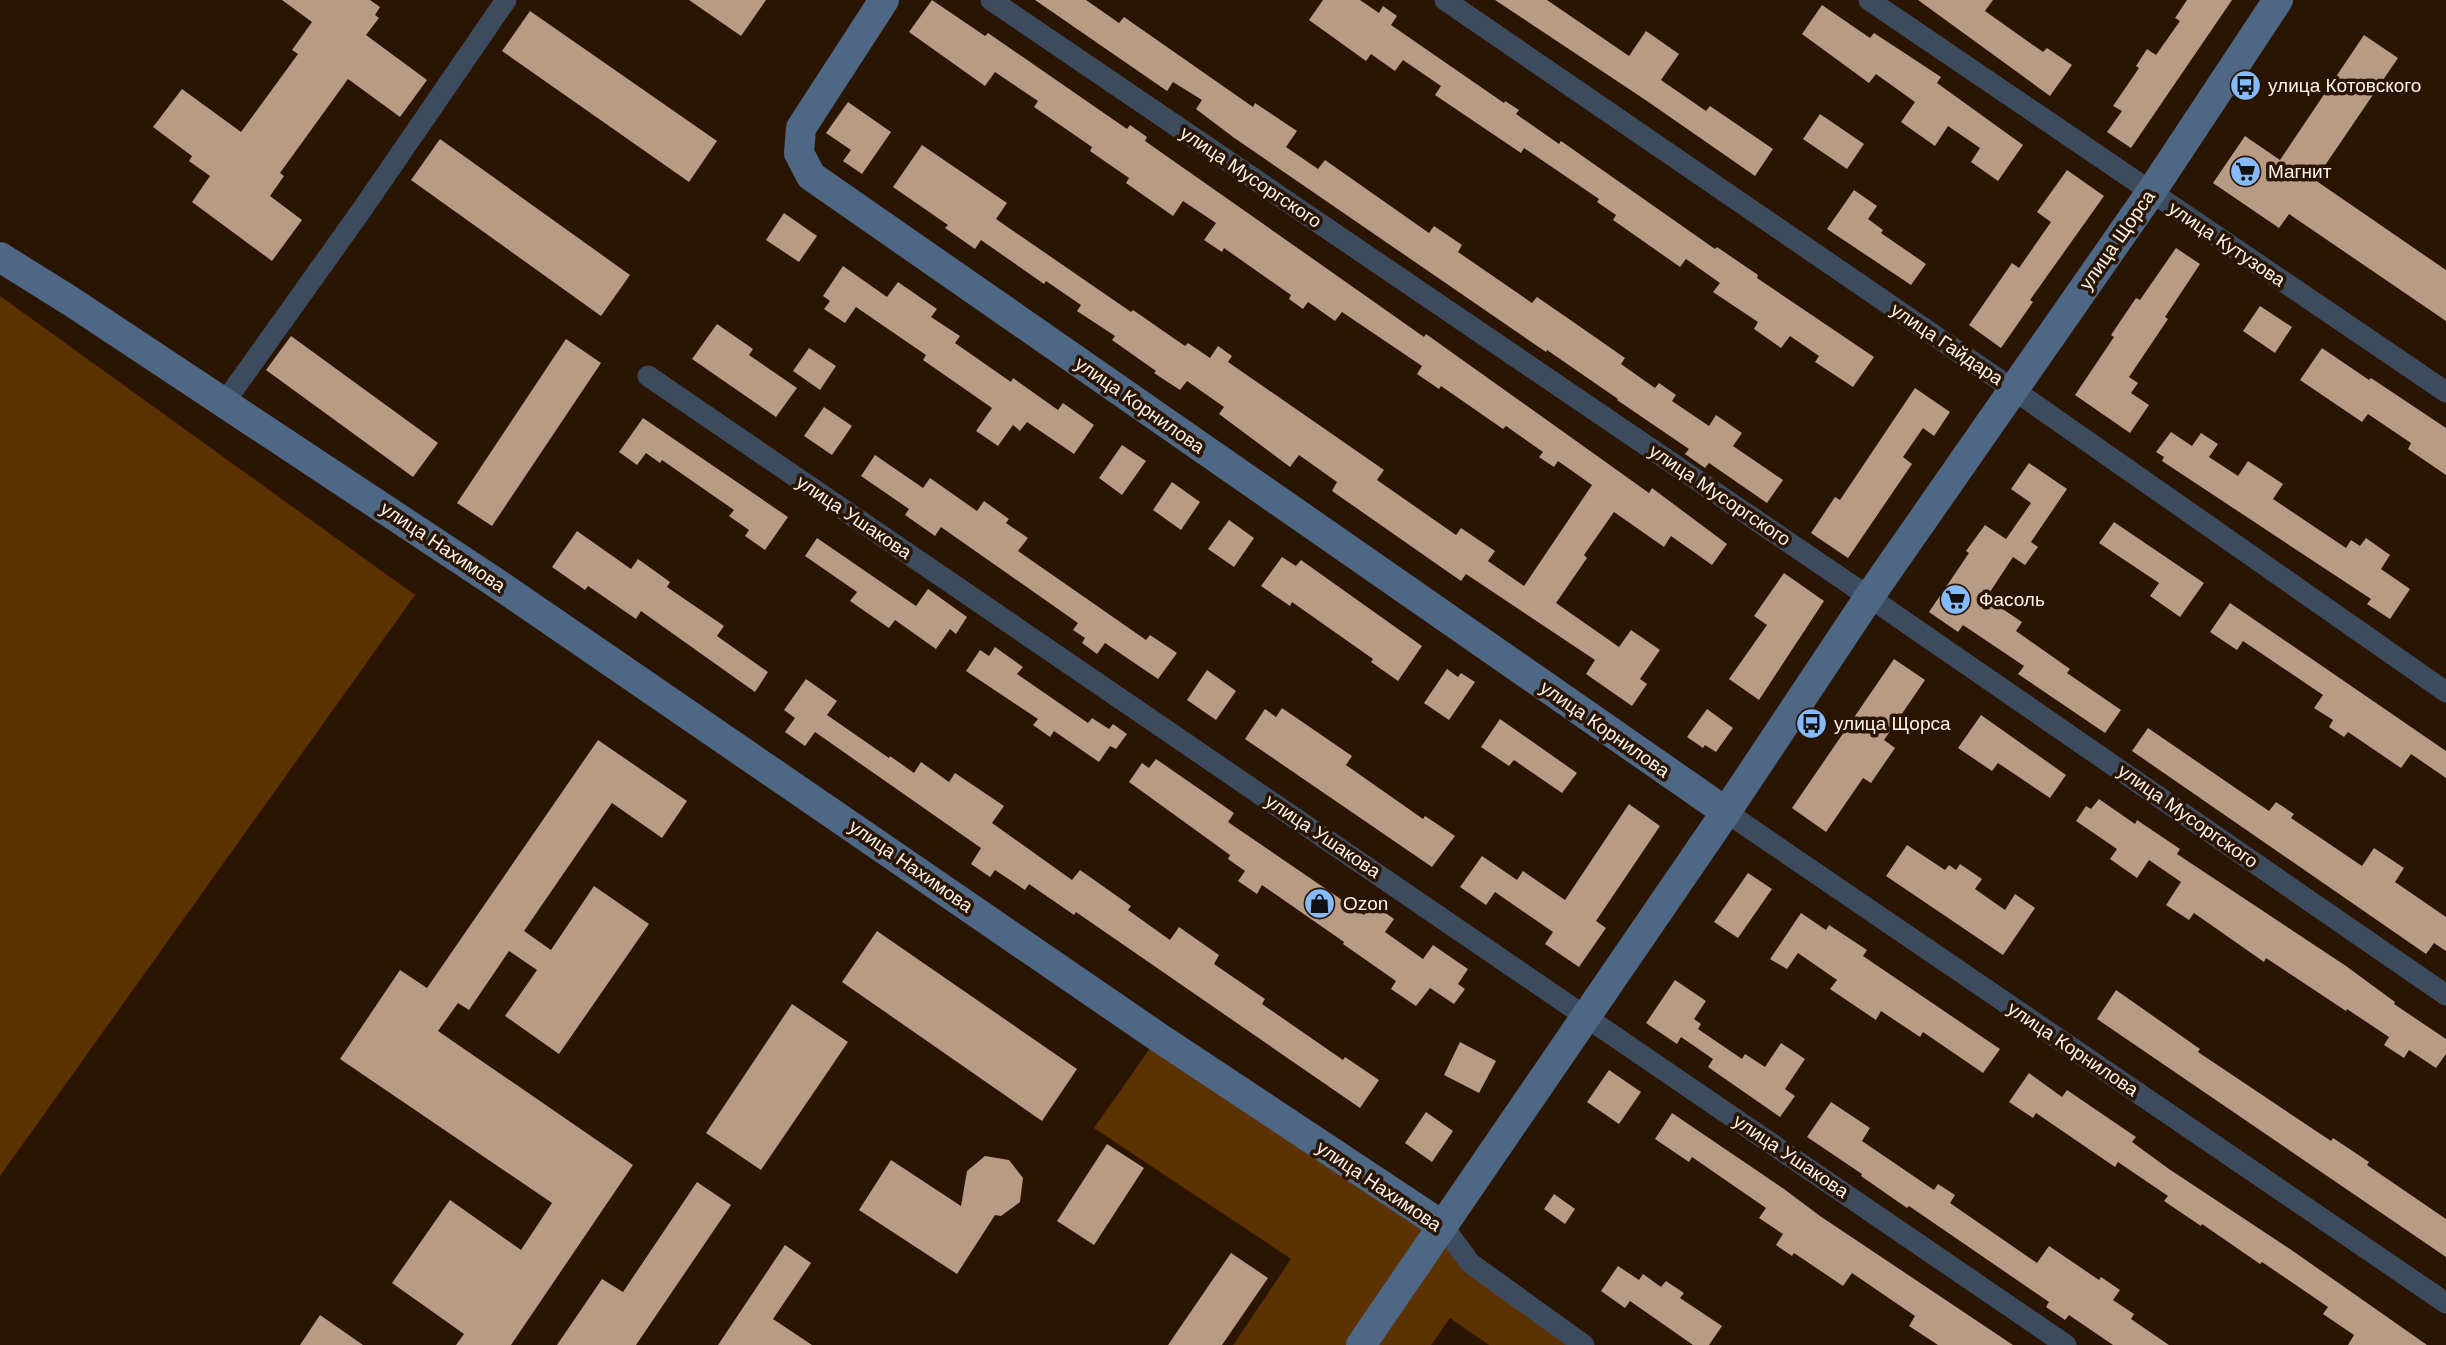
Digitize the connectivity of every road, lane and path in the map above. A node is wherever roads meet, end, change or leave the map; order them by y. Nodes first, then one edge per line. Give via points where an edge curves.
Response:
1 (506, 0) edge
2 (884, 0) edge
3 (991, 0) edge
4 (1444, 0) edge
5 (1869, 0) edge
6 (2278, 0) edge
7 (2151, 192) junction
8 (0, 257) edge
9 (648, 376) dead end
10 (2014, 390) junction
11 (2446, 392) edge
12 (225, 403) junction
13 (1869, 597) junction
14 (2446, 692) edge
15 (1726, 812) junction
16 (2446, 995) edge
17 (1586, 1017) junction
18 (1443, 1226) junction
19 (2446, 1303) edge
20 (1361, 1345) edge
21 (1584, 1345) edge
22 (2066, 1345) edge

1 - 12 street
2 - 15 street, улица Корнилова via 801,128 799,153 811,176
3 - 13 street, улица Мусоргского
4 - 10 street, улица Гайдара
5 - 7 street, улица Кутузова
6 - 7 street, улица Щорса
7 - 10 street, улица Щорса
7 - 11 street, улица Кутузова
8 - 12 street, улица Нахимова
9 - 17 street, улица Ушакова
10 - 13 street, улица Щорса
10 - 14 street, улица Гайдара
12 - 18 street, улица Нахимова
13 - 15 street, улица Щорса
13 - 16 street, улица Мусоргского
15 - 17 street, улица Щорса
15 - 19 street, улица Корнилова
17 - 18 street, улица Щорса
17 - 22 street, улица Ушакова
18 - 20 street, улица Щорса
18 - 21 street, улица Нахимова via 1469,1263

